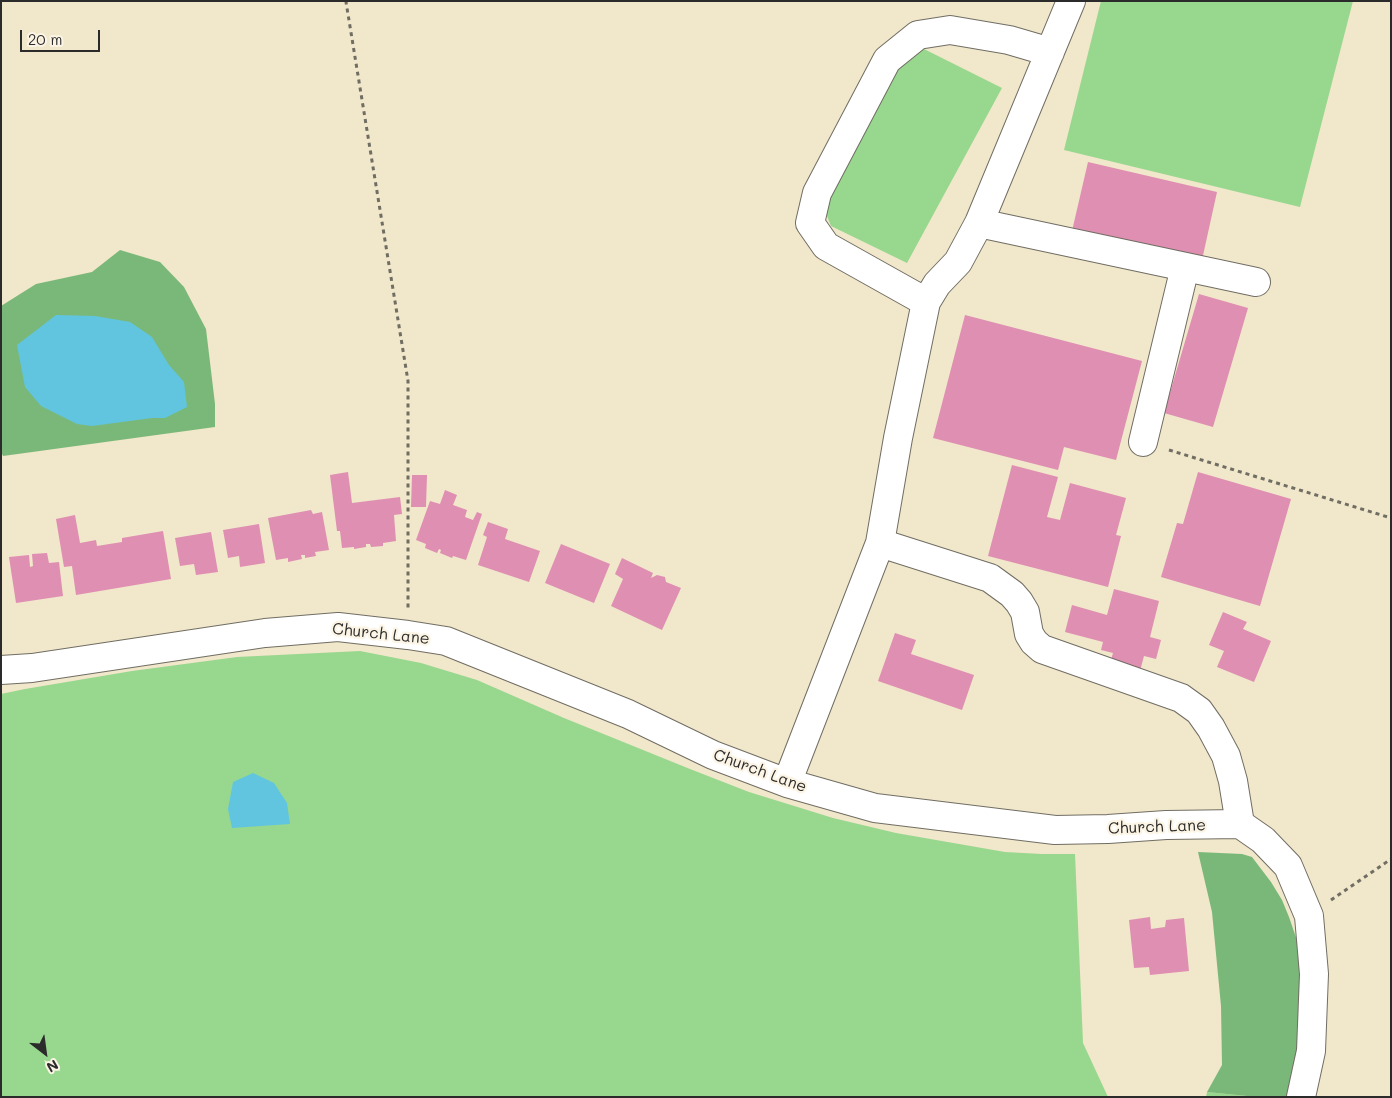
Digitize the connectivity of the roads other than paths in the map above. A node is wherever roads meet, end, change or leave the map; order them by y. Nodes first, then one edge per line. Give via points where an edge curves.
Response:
1 (1071, 1) edge
2 (1050, 52) junction
3 (979, 223) junction
4 (1185, 267) junction
5 (1256, 282) dead end
6 (926, 302) junction
7 (1142, 442) road end
8 (880, 543) junction
9 (1, 670) edge
10 (787, 783) junction
11 (1240, 824) junction
12 (1301, 1097) edge

1 - 2 street
2 - 3 street
2 - 6 street via 1010,40 950,30 918,35 887,60 817,192 810,223 826,246
3 - 4 street
3 - 6 street via 958,262 937,284
4 - 5 street
4 - 7 street
6 - 8 street
8 - 10 street
8 - 11 street via 990,578 1020,602 1029,634 1042,648 1181,698 1199,711 1226,756
9 - 10 street, Church Lane via 265,633 338,627 408,635 446,642 628,714 713,755
10 - 11 street, Church Lane via 876,808 1055,830
11 - 12 street via 1263,840 1288,866 1309,916 1314,974 1311,1051

